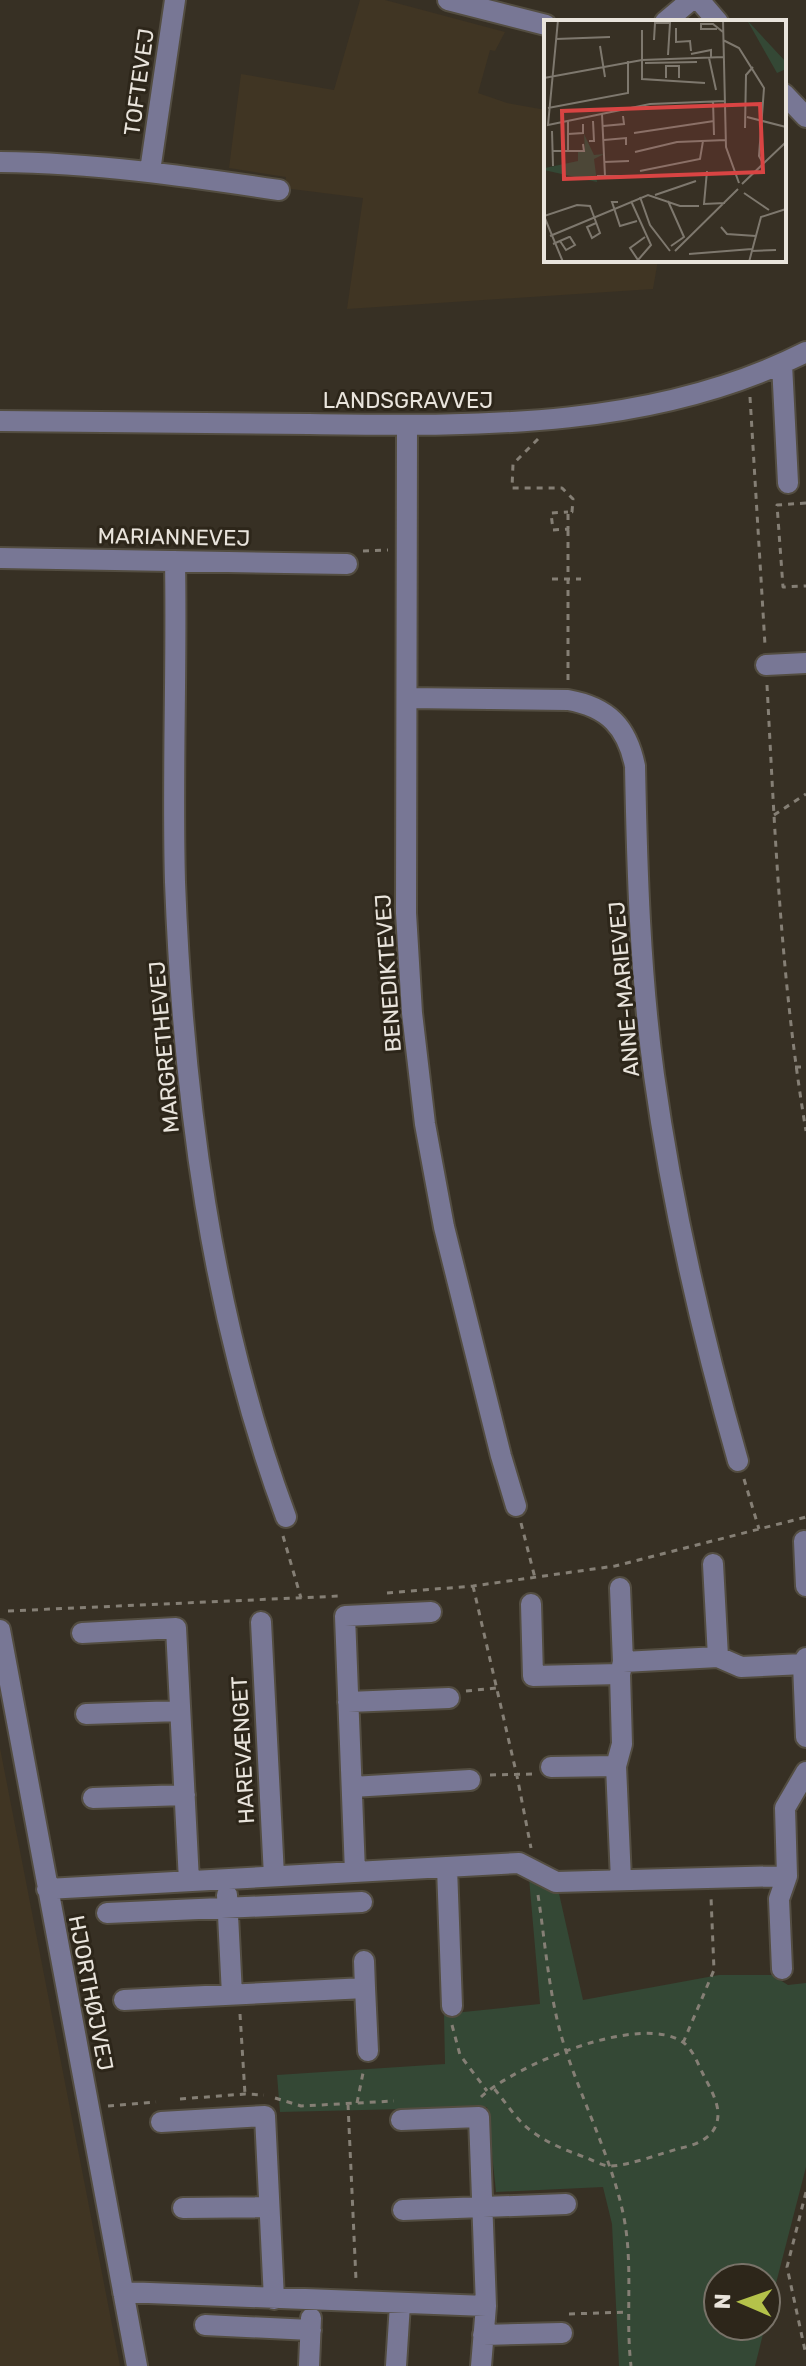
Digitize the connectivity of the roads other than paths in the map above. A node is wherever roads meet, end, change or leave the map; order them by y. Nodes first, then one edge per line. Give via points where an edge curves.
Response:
1 (175, 0) edge
2 (448, 0) edge
3 (691, 0) edge
4 (699, 0) edge
5 (667, 20) edge
6 (716, 20) edge
7 (544, 24) edge
8 (786, 96) edge
9 (806, 117) edge
10 (0, 162) edge
11 (150, 171) junction
12 (279, 190) dead end
13 (806, 352) edge
14 (782, 364) junction
15 (0, 421) edge
16 (407, 426) junction
17 (788, 483) dead end
18 (0, 558) edge
19 (175, 561) junction
20 (347, 564) road end
21 (806, 663) edge
22 (766, 665) road end
23 (407, 698) junction
24 (738, 1461) road end
25 (516, 1506) road end
26 (286, 1517) road end
27 (804, 1541) edge
28 (713, 1564) dead end
29 (806, 1586) edge
30 (620, 1588) dead end
31 (531, 1604) dead end
32 (431, 1612) dead end
33 (261, 1622) dead end
34 (0, 1630) edge
35 (82, 1633) dead end
36 (718, 1657) junction
37 (804, 1661) edge
38 (622, 1668) junction
39 (449, 1698) road end
40 (348, 1702) junction
41 (180, 1711) junction
42 (86, 1714) dead end
43 (806, 1737) edge
44 (616, 1766) junction
45 (551, 1767) road end
46 (806, 1772) edge
47 (470, 1780) road end
48 (352, 1787) junction
49 (185, 1795) junction
50 (93, 1798) dead end
51 (447, 1867) junction
52 (355, 1872) junction
53 (274, 1876) junction
54 (787, 1876) junction
55 (226, 1879) junction
56 (621, 1880) junction
57 (189, 1881) junction
58 (47, 1889) junction
59 (362, 1902) dead end
60 (228, 1909) junction
61 (107, 1913) dead end
62 (364, 1961) dead end
63 (782, 1969) dead end
64 (365, 1988) junction
65 (235, 1995) junction
66 (124, 2000) dead end
67 (452, 2006) road end
68 (368, 2051) road end
69 (402, 2111) road end
70 (161, 2122) dead end
71 (566, 2204) dead end
72 (269, 2207) junction
73 (484, 2207) junction
74 (183, 2208) dead end
75 (403, 2210) dead end
76 (123, 2292) junction
77 (274, 2299) junction
78 (312, 2300) junction
79 (400, 2304) junction
80 (486, 2306) junction
81 (205, 2325) dead end
82 (311, 2330) junction
83 (562, 2333) dead end
84 (483, 2335) junction
85 (137, 2366) edge
86 (309, 2366) edge
87 (396, 2366) edge
88 (481, 2366) edge

1 - 11 street, TOFTEVEJ
2 - 7 street
3 - 5 street
4 - 6 street
8 - 9 street
10 - 11 street, TOFTEVEJ via 68,162
11 - 12 street, TOFTEVEJ
13 - 14 street, LANDSGRAVVEJ
14 - 16 street, LANDSGRAVVEJ via 748,378 614,412 492,425
14 - 17 street
15 - 16 street, LANDSGRAVVEJ
16 - 23 street, BENEDIKTEVEJ
18 - 19 street, MARIANNEVEJ
19 - 20 street, MARIANNEVEJ
19 - 26 street, MARGRETHEVEJ via 175,881 201,1179 227,1318
21 - 22 street
23 - 24 street, ANNE-MARIEVEJ via 589,704 613,719 631,747 654,1075 682,1232
23 - 25 street, BENEDIKTEVEJ via 406,913 425,1124 447,1239
27 - 29 street
28 - 36 street
30 - 38 street
31 - 38 street via 533,1676
32 - 40 street via 345,1616
33 - 53 street, HAREVÆNGET
34 - 58 street, HJORTHØJVEJ
35 - 41 street via 176,1628
36 - 37 street via 741,1667
36 - 38 street
37 - 43 street
38 - 44 street via 622,1744
39 - 40 street
40 - 48 street
41 - 42 street
41 - 49 street
44 - 45 street
44 - 56 street
46 - 54 street via 785,1808
47 - 48 street
48 - 52 street
49 - 50 street
49 - 57 street
51 - 52 street
51 - 56 street via 519,1863 556,1882
51 - 67 street
52 - 53 street
53 - 55 street
54 - 56 street
54 - 63 street via 779,1899
55 - 57 street
55 - 60 street
57 - 58 street
58 - 76 street, HJORTHØJVEJ
59 - 60 street
60 - 61 street
60 - 65 street
62 - 64 street
64 - 65 street
64 - 68 street
65 - 66 street
69 - 73 street via 479,2117
70 - 72 street via 265,2116
71 - 73 street
72 - 74 street
72 - 77 street
73 - 75 street
73 - 80 street
76 - 77 street
76 - 85 street, HJORTHØJVEJ
77 - 78 street
78 - 79 street
78 - 82 street
79 - 80 street
79 - 87 street
80 - 84 street
81 - 82 street
82 - 86 street
83 - 84 street
84 - 88 street

